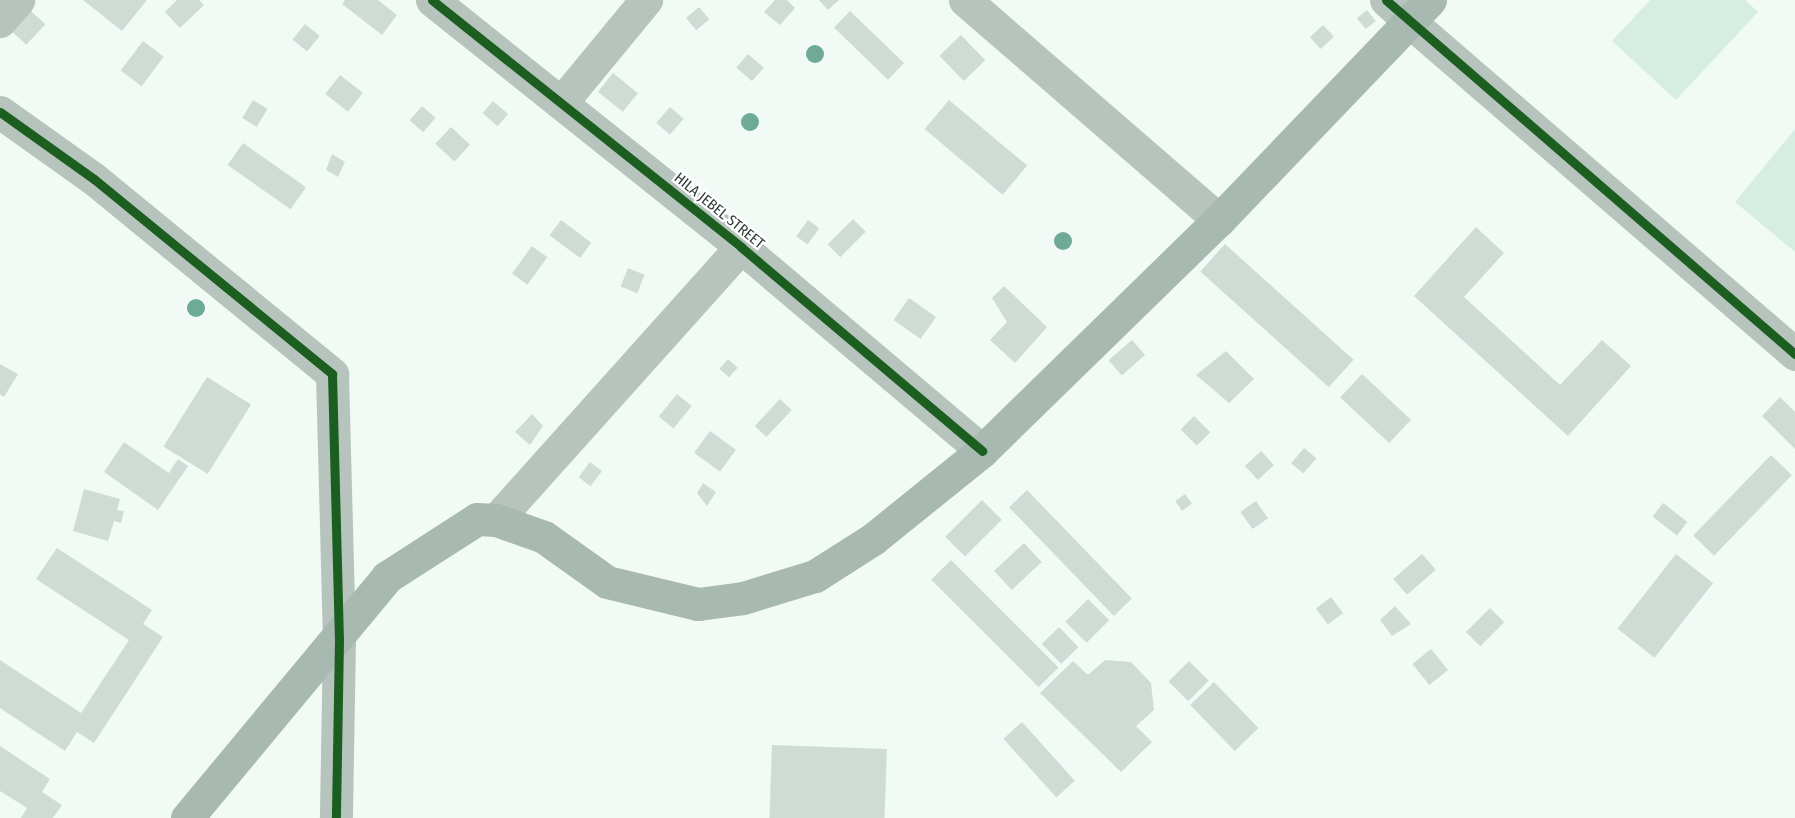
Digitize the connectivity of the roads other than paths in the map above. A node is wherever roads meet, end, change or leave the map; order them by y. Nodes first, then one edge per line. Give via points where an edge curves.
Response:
1 (18, 0) edge
2 (432, 0) edge
3 (646, 0) edge
4 (964, 0) edge
5 (1408, 7) edge
6 (0, 21) edge
7 (561, 103) junction
8 (0, 112) edge
9 (1219, 220) junction
10 (741, 247) junction
11 (1795, 354) edge
12 (982, 451) junction
13 (496, 520) junction
14 (339, 640) junction
15 (187, 818) edge
16 (336, 818) edge

1 - 6 street
2 - 7 street, HILA JEBEL STREET
3 - 7 street
4 - 9 street
5 - 9 main road
5 - 11 street
7 - 10 street, HILA JEBEL STREET
8 - 14 street via 94,179 332,374
9 - 12 main road
10 - 12 street, HILA JEBEL STREET
10 - 13 street
12 - 13 main road via 873,539 815,576 743,598 698,604 607,582 544,537
13 - 14 main road via 477,519 387,578
14 - 15 main road via 313,665
14 - 16 street

